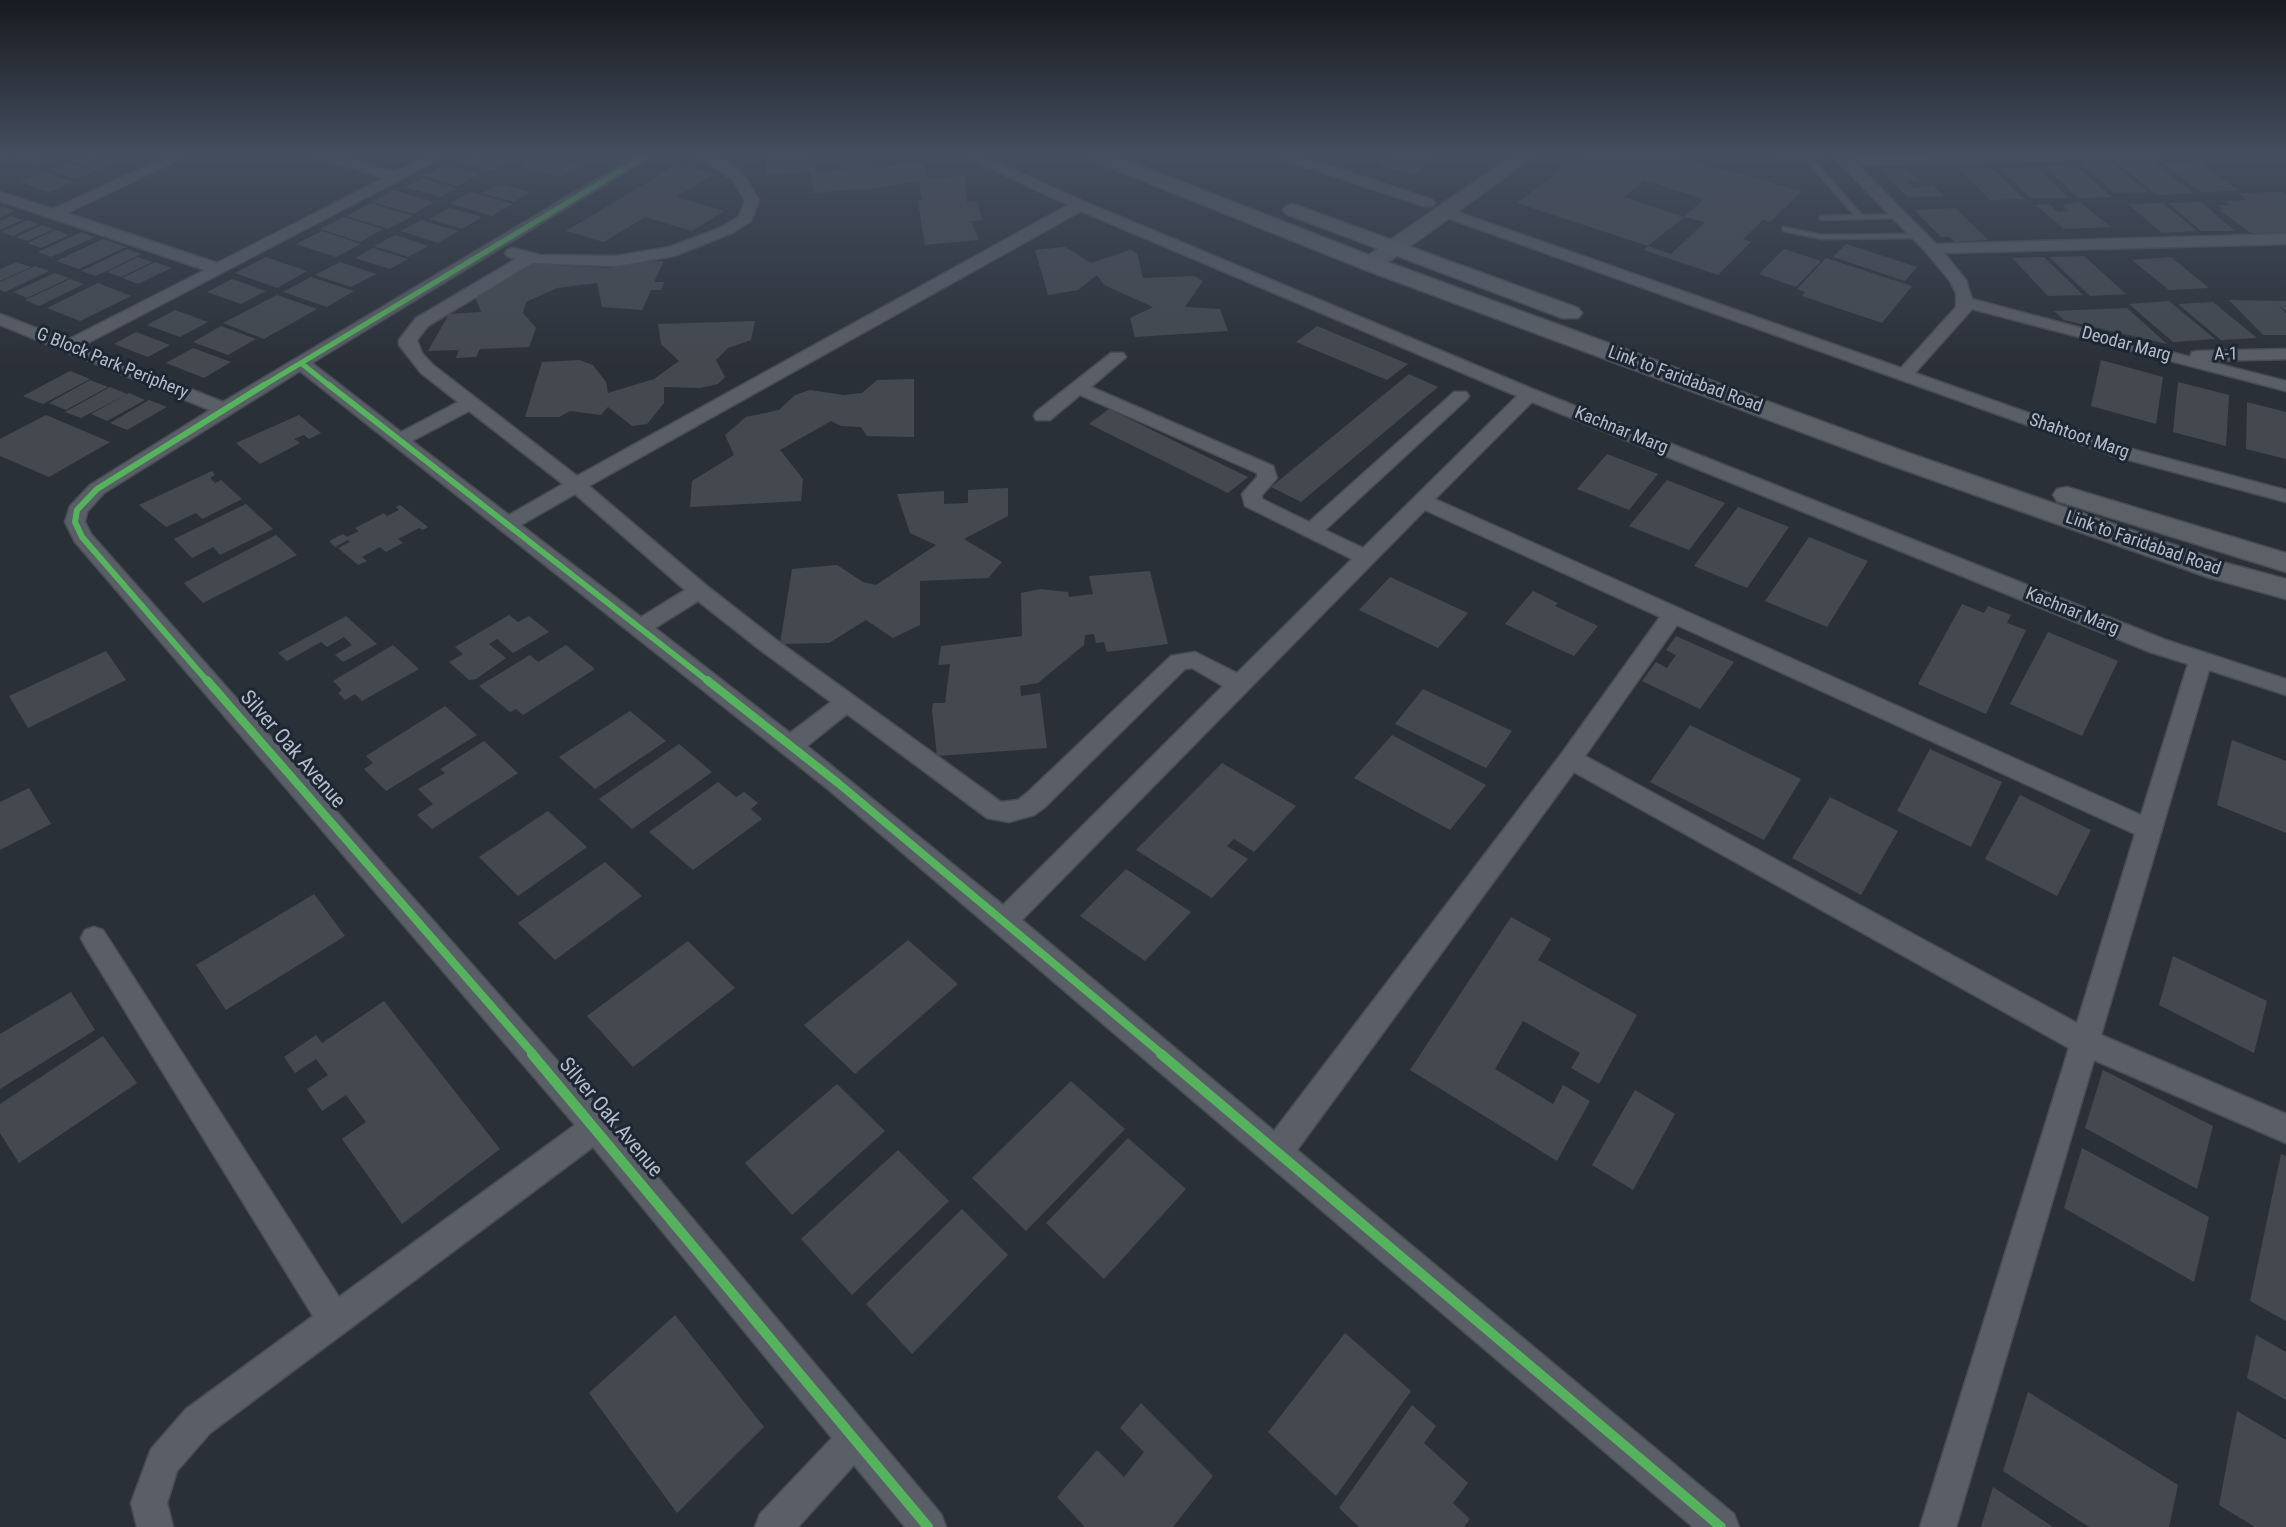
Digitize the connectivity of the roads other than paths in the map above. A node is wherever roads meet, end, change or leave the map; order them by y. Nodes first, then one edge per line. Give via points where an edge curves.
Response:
1 (85, 224) edge
2 (305, 224) edge
3 (532, 224) edge
4 (736, 224) edge
5 (1044, 224) edge
6 (1128, 224) edge
7 (1270, 224) edge
8 (1333, 224) edge
9 (1412, 224) edge
10 (1484, 224) edge
11 (1908, 224) edge
12 (1786, 227) dead end
13 (1916, 232) junction
14 (2286, 239) edge
15 (1385, 243) junction
16 (495, 247) junction
17 (1932, 249) junction
18 (528, 258) junction
19 (1363, 261) junction
20 (219, 269) junction
21 (1966, 302) junction
22 (0, 319) edge
23 (68, 346) junction
24 (2286, 354) edge
25 (2165, 356) junction
26 (1117, 357) dead end
27 (301, 363) junction
28 (1904, 375) junction
29 (2286, 386) edge
30 (1078, 388) junction
31 (1528, 394) junction
32 (1460, 396) dead end
33 (470, 403) junction
34 (224, 409) junction
35 (1043, 416) dead end
36 (401, 439) junction
37 (576, 485) junction
38 (2286, 496) edge
39 (1422, 501) junction
40 (508, 524) junction
41 (1310, 532) junction
42 (1366, 558) junction
43 (2286, 563) edge
44 (2286, 589) edge
45 (699, 591) junction
46 (1673, 615) junction
47 (640, 628) junction
48 (2200, 662) junction
49 (1239, 685) junction
50 (2286, 687) edge
51 (847, 702) junction
52 (790, 746) junction
53 (1570, 759) junction
54 (2149, 829) junction
55 (1005, 921) junction
56 (94, 938) dead end
57 (2085, 1042) junction
58 (596, 1127) junction
59 (2286, 1129) edge
60 (1277, 1152) junction
61 (335, 1320) junction
62 (855, 1439) junction
63 (154, 1527) edge
64 (773, 1527) edge
65 (928, 1527) edge
66 (1721, 1527) edge
67 (1938, 1527) edge

1 - 20 street
2 - 20 street
3 - 16 street, Silver Oak Avenue
4 - 18 street via 674,251 616,261
5 - 37 street
6 - 31 street, Kachnar Marg
7 - 19 main road, Link to Faridabad Road
8 - 15 main road, Link to Faridabad Road
9 - 15 street
10 - 28 street, Shahtoot Marg
11 - 13 street
12 - 13 lane via 1822,237
13 - 17 street
14 - 17 street
15 - 19 street
15 - 43 main road, Link to Faridabad Road via 1741,378 2069,495
16 - 18 street
16 - 27 street, Silver Oak Avenue
17 - 21 street via 1958,280
18 - 33 street via 422,322 408,340 427,369
19 - 44 main road, Link to Faridabad Road via 2066,518 2217,570
20 - 23 street
21 - 25 street, Deodar Marg
21 - 28 street
22 - 23 street, G Block Park Periphery
23 - 34 street, G Block Park Periphery
24 - 25 street, A-1
25 - 29 street, Deodar Marg
26 - 30 street
27 - 34 street, Silver Oak Avenue
27 - 36 street
28 - 38 street, Shahtoot Marg via 2121,452
30 - 35 street
30 - 41 street via 1266,470 1267,478 1252,494 1252,502
31 - 39 street
31 - 48 street, Kachnar Marg
32 - 41 street
33 - 36 street
33 - 37 street
34 - 58 street, Silver Oak Avenue via 87,498 77,510 75,522 82,537
36 - 40 street
37 - 40 street
37 - 45 street
39 - 42 street
39 - 46 street
40 - 47 street
41 - 42 street
42 - 49 street
45 - 47 street
45 - 51 street
46 - 53 street
46 - 54 street
47 - 52 street
48 - 50 street, Kachnar Marg
48 - 54 street
49 - 51 street via 1195,660 1179,662 1036,800 1009,812 996,811 982,803
49 - 55 street
51 - 52 street
52 - 55 street
53 - 57 street
53 - 60 street
54 - 57 street
55 - 60 street
56 - 61 street
57 - 59 street
57 - 67 street
58 - 61 street
58 - 62 street, Silver Oak Avenue
60 - 66 street
61 - 63 street via 198,1421 163,1461 149,1503
62 - 64 street
62 - 65 street, Silver Oak Avenue

